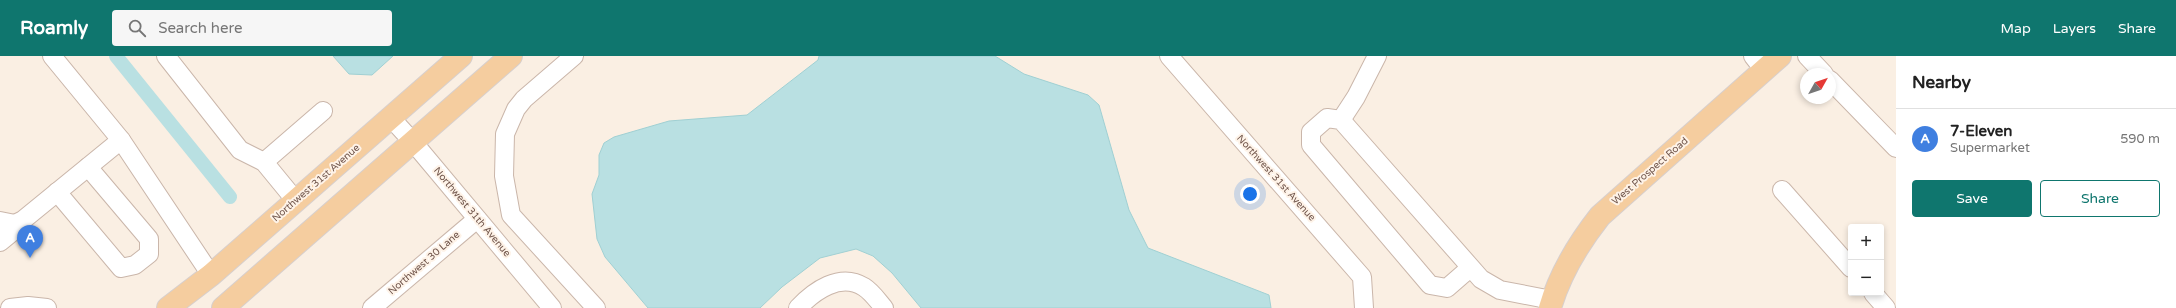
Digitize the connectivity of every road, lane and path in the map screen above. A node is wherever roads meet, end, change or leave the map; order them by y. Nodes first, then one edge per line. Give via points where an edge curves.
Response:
1 (52, 56) edge
2 (166, 56) edge
3 (461, 56) edge
4 (511, 56) edge
5 (574, 56) edge
6 (1169, 56) edge
7 (1377, 56) edge
8 (1807, 56) edge
9 (1766, 61) edge
10 (1818, 68) edge
11 (1836, 86) edge
12 (323, 111) dead end
13 (390, 118) junction
14 (1341, 120) junction
15 (121, 140) junction
16 (413, 142) junction
17 (1896, 148) edge
18 (264, 162) junction
19 (88, 167) junction
20 (1782, 190) dead end
21 (57, 192) junction
22 (296, 200) junction
23 (477, 219) junction
24 (8, 222) edge
25 (0, 242) edge
26 (1848, 265) edge
27 (1470, 268) junction
28 (211, 275) junction
29 (1876, 296) edge
30 (1551, 304) edge
31 (10, 308) edge
32 (47, 308) edge
33 (168, 308) edge
34 (223, 308) edge
35 (372, 308) edge
36 (552, 308) edge
37 (596, 308) edge
38 (798, 308) edge
39 (884, 308) edge
40 (1364, 308) edge
41 (1886, 308) edge

1 - 15 street
2 - 18 street via 240,150
3 - 13 main road, Northwest 31st Avenue
4 - 16 main road
5 - 37 street via 516,109 505,134 504,176 511,215
6 - 40 street, Northwest 31st Avenue via 1362,277
7 - 14 street
8 - 10 street
9 - 30 main road, West Prospect Road via 1600,216 1573,254
11 - 17 street
12 - 18 street
13 - 16 street, Northwest 31th Avenue
13 - 22 main road, Northwest 31st Avenue
14 - 27 street
14 - 27 street via 1327,118 1310,132 1311,145 1430,284 1447,288
15 - 19 street
15 - 28 street
16 - 23 street, Northwest 31th Avenue
16 - 34 main road
18 - 22 street
19 - 21 street
19 - 21 street via 149,239 149,254 136,265 121,268
20 - 26 street
21 - 24 street via 23,220
22 - 28 main road, Northwest 31st Avenue
23 - 35 street, Northwest 30 Lane
23 - 36 street, Northwest 31th Avenue
24 - 25 street via 11,233
27 - 30 street via 1481,280 1500,290
28 - 33 main road, Northwest 31st Avenue
29 - 41 street
31 - 32 street
38 - 39 street via 821,288 838,282 864,287

